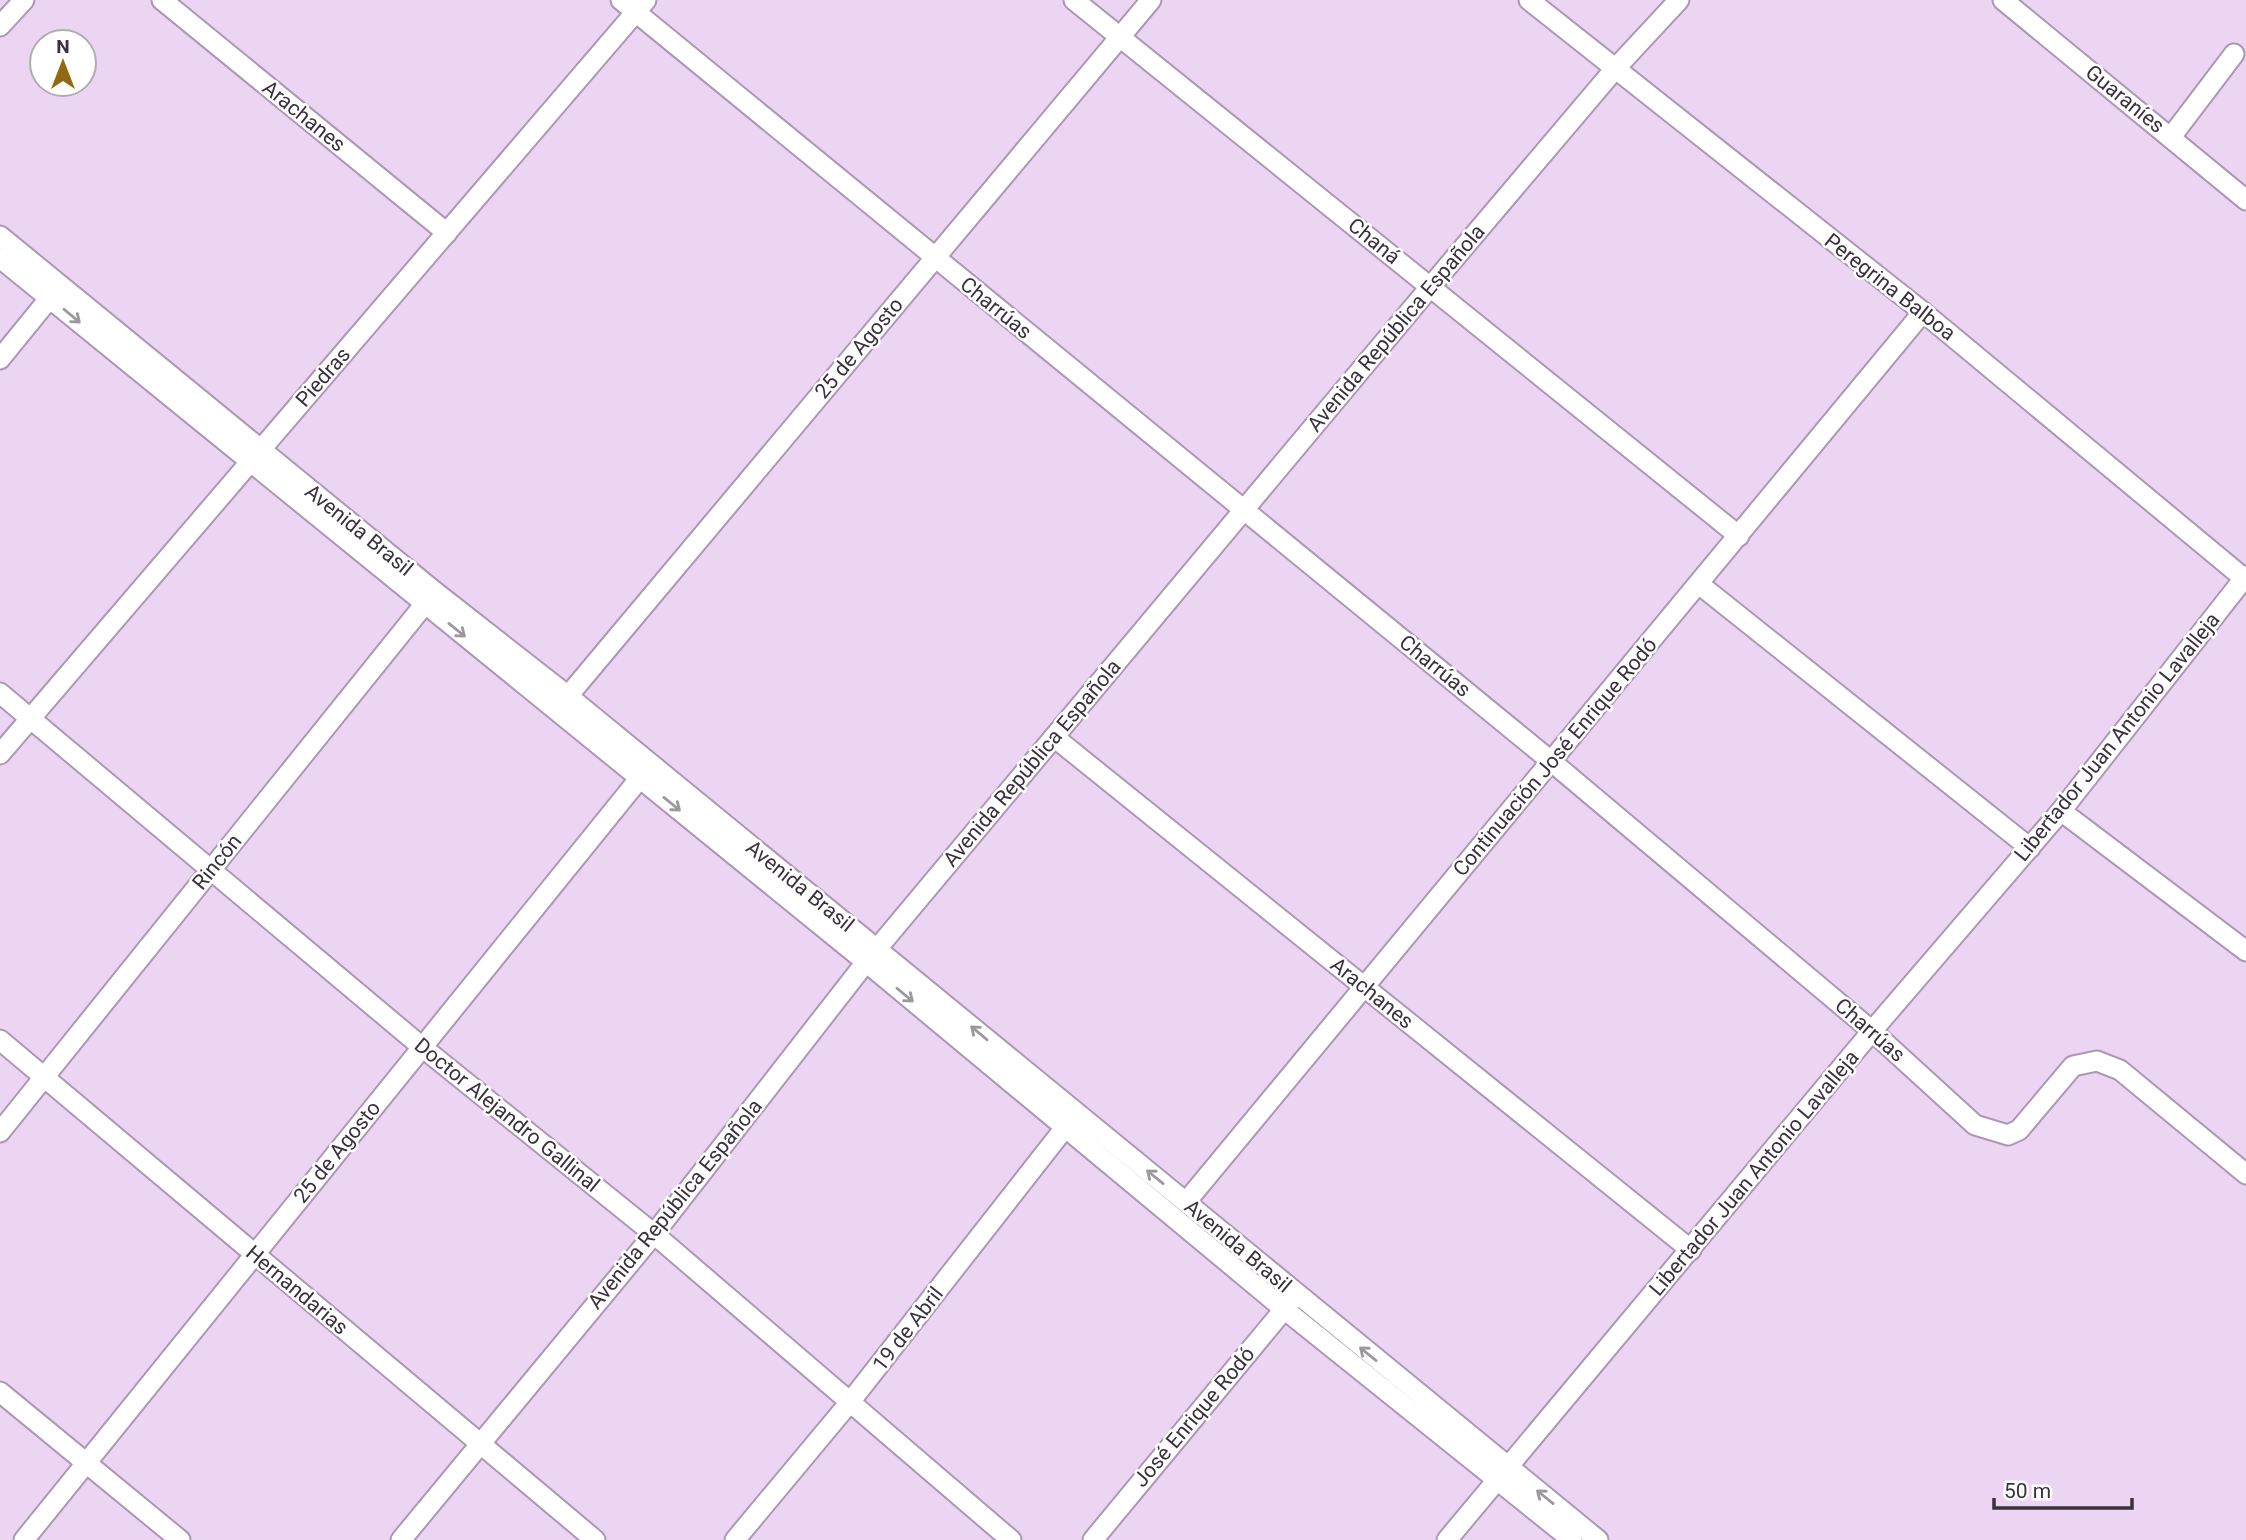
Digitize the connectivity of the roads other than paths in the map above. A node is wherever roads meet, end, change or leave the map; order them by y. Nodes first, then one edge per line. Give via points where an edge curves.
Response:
1 (24, 0) edge
2 (162, 0) edge
3 (1074, 0) edge
4 (1151, 0) edge
5 (1529, 0) edge
6 (1679, 0) edge
7 (2003, 0) edge
8 (634, 4) edge
9 (0, 26) edge
10 (1120, 36) junction
11 (2234, 54) dead end
12 (1614, 70) junction
13 (2171, 137) junction
14 (2246, 200) edge
15 (447, 233) junction
16 (0, 236) edge
17 (0, 258) edge
18 (934, 258) junction
19 (1431, 286) junction
20 (55, 292) junction
21 (1923, 312) junction
22 (0, 359) edge
23 (255, 457) junction
24 (1243, 510) junction
25 (1739, 536) junction
26 (2245, 578) edge
27 (1699, 584) junction
28 (430, 598) junction
29 (0, 693) edge
30 (568, 696) junction
31 (30, 718) junction
32 (1054, 737) junction
33 (0, 754) edge
34 (1552, 762) junction
35 (645, 772) junction
36 (2062, 811) junction
37 (2030, 848) junction
38 (211, 869) junction
39 (2246, 951) edge
40 (872, 956) junction
41 (1365, 987) junction
42 (1872, 1031) junction
43 (0, 1040) edge
44 (422, 1047) junction
45 (44, 1077) junction
46 (1070, 1121) junction
47 (0, 1132) edge
48 (2246, 1174) edge
49 (1186, 1202) junction
50 (654, 1234) junction
51 (1690, 1250) junction
52 (254, 1254) junction
53 (1290, 1302) junction
54 (0, 1392) edge
55 (850, 1402) junction
56 (482, 1443) junction
57 (86, 1462) junction
58 (1503, 1474) junction
59 (24, 1540) edge
60 (180, 1540) edge
61 (401, 1540) edge
62 (595, 1540) edge
63 (734, 1540) edge
64 (1011, 1540) edge
65 (1093, 1540) edge
66 (1447, 1540) edge
67 (1572, 1540) edge
68 (1598, 1540) edge

1 - 9 street
2 - 15 street, Arachanes
3 - 10 street, Chaná
4 - 10 street, 25 de Agosto
5 - 12 street, Peregrina Balboa
6 - 12 street, Avenida República Española
7 - 13 street, Guaraníes
8 - 15 street, Piedras
8 - 18 street, Charrúas
10 - 18 street, 25 de Agosto
10 - 19 street, Chaná
11 - 13 street
12 - 19 street, Avenida República Española
12 - 21 street, Peregrina Balboa
13 - 14 street, Guaraníes
15 - 23 street, Piedras
16 - 20 street, Avenida Brasil
17 - 20 street, Avenida Brasil
18 - 24 street, Charrúas
18 - 30 street, 25 de Agosto
19 - 24 street, Avenida República Española
19 - 25 street, Chaná
20 - 22 street
20 - 23 street, Avenida Brasil
21 - 25 street, Continuación José Enrique Rodó
21 - 26 street, Peregrina Balboa
23 - 28 street, Avenida Brasil
23 - 31 street, Piedras
24 - 32 street, Avenida República Española
24 - 34 street, Charrúas
25 - 27 street, Continuación José Enrique Rodó
26 - 36 street, Libertador Juan Antonio Lavalleja
27 - 34 street, Continuación José Enrique Rodó
27 - 37 street
28 - 30 street, Avenida Brasil
28 -> 35 street, Avenida Brasil
28 - 38 street, Rincón
29 - 31 street, Doctor Alejandro Gallinal
30 - 35 street, Avenida Brasil
31 - 33 street, Piedras
31 - 38 street, Doctor Alejandro Gallinal
32 - 40 street, Avenida República Española
32 - 41 street, Arachanes
34 - 41 street, Continuación José Enrique Rodó
34 - 42 street, Charrúas
35 - 40 street, Avenida Brasil
35 - 44 street, 25 de Agosto
36 - 37 street, Libertador Juan Antonio Lavalleja
36 - 39 street
37 - 42 street, Libertador Juan Antonio Lavalleja
38 - 44 street, Doctor Alejandro Gallinal
38 - 45 street, Rincón
40 - 46 street, Avenida Brasil
40 - 50 street, Avenida República Española
41 - 49 street, Continuación José Enrique Rodó
41 - 51 street, Arachanes
42 - 48 street, Charrúas via 1975,1125 2008,1135 2019,1130 2073,1066 2097,1061 2120,1070
42 - 51 street, Libertador Juan Antonio Lavalleja
43 - 45 street, Hernandarias
44 - 50 street, Doctor Alejandro Gallinal
44 - 52 street, 25 de Agosto
45 - 47 street, Rincón
45 - 52 street, Hernandarias
49 -> 46 street, Avenida Brasil
46 - 53 street, Avenida Brasil
46 - 55 street, 19 de Abril
49 - 53 street, Avenida Brasil
50 - 55 street, Doctor Alejandro Gallinal
50 - 56 street, Avenida República Española
51 - 58 street, Libertador Juan Antonio Lavalleja
52 - 56 street, Hernandarias
52 - 57 street, 25 de Agosto
53 - 58 street, Avenida Brasil
53 - 65 street, José Enrique Rodó
54 - 57 street
55 - 63 street, 19 de Abril
55 - 64 street, Doctor Alejandro Gallinal
56 - 61 street, Avenida República Española
56 - 62 street, Hernandarias
57 - 59 street, 25 de Agosto
57 - 60 street
58 - 66 street, Libertador Juan Antonio Lavalleja
58 - 67 street, Avenida Brasil
68 -> 58 street, Avenida Brasil

